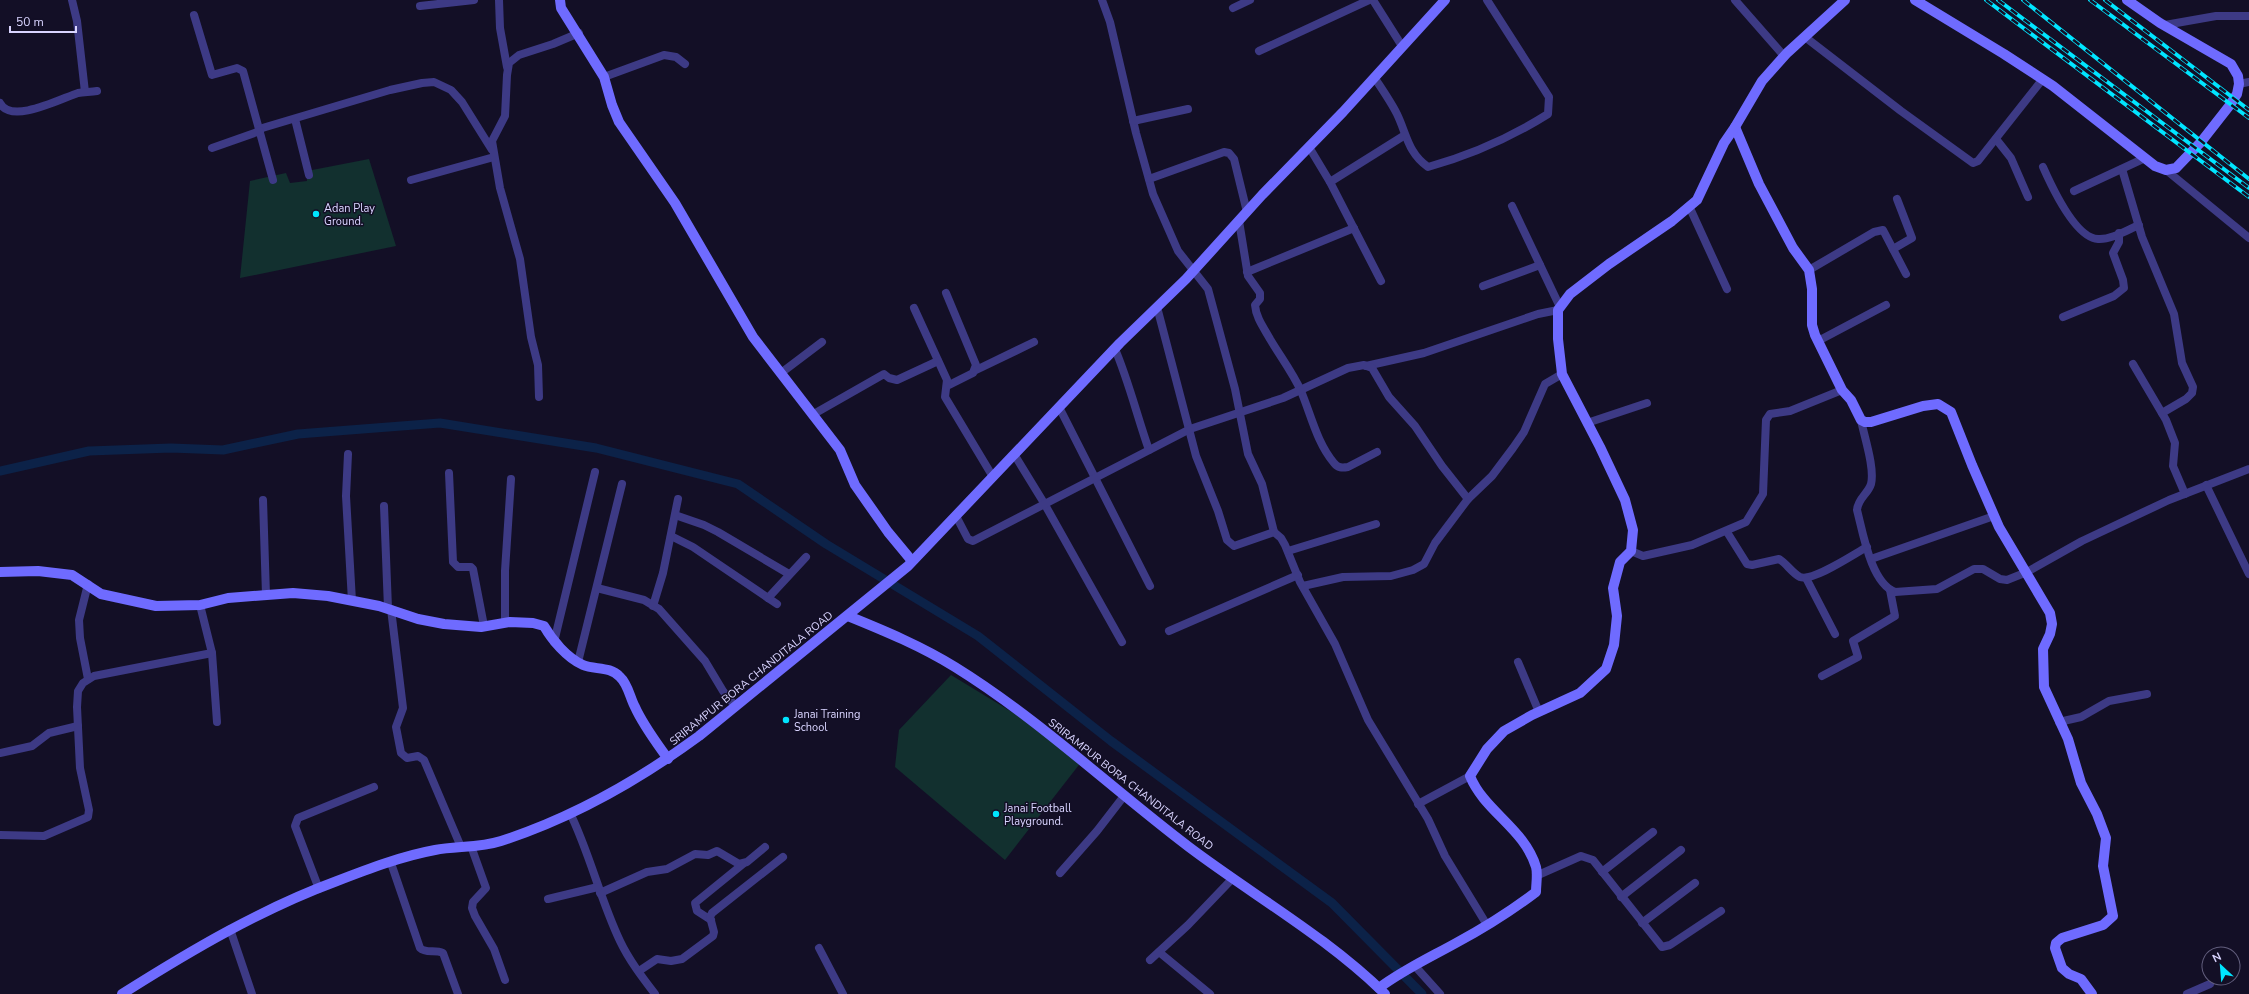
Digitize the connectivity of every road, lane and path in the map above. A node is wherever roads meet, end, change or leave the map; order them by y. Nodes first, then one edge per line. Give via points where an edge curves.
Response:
1 (72, 0) edge
2 (474, 0) edge
3 (499, 0) edge
4 (560, 0) edge
5 (1102, 0) edge
6 (1250, 0) edge
7 (1369, 0) edge
8 (1374, 0) edge
9 (1445, 0) edge
10 (1487, 0) edge
11 (1736, 0) edge
12 (1845, 0) edge
13 (1915, 0) edge
14 (2127, 0) edge
15 (420, 6) dead end
16 (1234, 8) dead end
17 (194, 15) dead end
18 (2249, 16) edge
19 (2165, 26) junction
20 (579, 33) junction
21 (1805, 37) junction
22 (1402, 46) junction
23 (1259, 51) dead end
24 (1784, 56) junction
25 (685, 64) dead end
26 (507, 67) junction
27 (604, 77) junction
28 (1374, 77) junction
29 (2042, 80) junction
30 (2244, 83) edge
31 (97, 91) dead end
32 (84, 92) junction
33 (0, 103) edge
34 (1188, 109) dead end
35 (295, 119) junction
36 (1133, 121) junction
37 (1736, 127) junction
38 (259, 130) junction
39 (1405, 135) junction
40 (1996, 139) junction
41 (1309, 147) junction
42 (212, 148) dead end
43 (493, 154) junction
44 (2145, 158) junction
45 (2043, 167) dead end
46 (2122, 169) junction
47 (2166, 170) junction
48 (309, 175) dead end
49 (1149, 179) junction
50 (273, 180) dead end
51 (411, 180) dead end
52 (1330, 182) junction
53 (2074, 191) dead end
54 (2028, 197) dead end
55 (1897, 199) dead end
56 (1512, 206) dead end
57 (1689, 206) junction
58 (1246, 212) junction
59 (1239, 221) junction
60 (2139, 225) junction
61 (1354, 228) junction
62 (2118, 233) junction
63 (2249, 238) edge
64 (1893, 249) junction
65 (1540, 265) junction
66 (1809, 270) junction
67 (1193, 271) junction
68 (1247, 272) junction
69 (1906, 274) dead end
70 (1381, 281) dead end
71 (1483, 286) dead end
72 (1727, 289) dead end
73 (946, 293) dead end
74 (1886, 305) dead end
75 (1157, 307) junction
76 (914, 308) dead end
77 (1559, 309) junction
78 (2063, 317) dead end
79 (1818, 341) junction
80 (822, 342) dead end
81 (1034, 342) dead end
82 (1115, 349) junction
83 (938, 361) junction
84 (2133, 364) dead end
85 (1366, 366) junction
86 (974, 371) junction
87 (781, 373) junction
88 (1562, 374) junction
89 (947, 386) junction
90 (1300, 390) junction
91 (1842, 390) junction
92 (539, 397) dead end
93 (1647, 403) dead end
94 (1059, 407) junction
95 (1240, 413) junction
96 (2162, 413) junction
97 (812, 415) junction
98 (1861, 420) junction
99 (1588, 423) junction
100 (1190, 429) junction
101 (1149, 450) junction
102 (1377, 452) dead end
103 (348, 454) dead end
104 (1014, 454) junction
105 (2249, 469) edge
106 (595, 472) dead end
107 (448, 473) dead end
108 (993, 477) junction
109 (1095, 478) junction
110 (511, 479) dead end
111 (622, 484) dead end
112 (2206, 485) junction
113 (2185, 494) junction
114 (1468, 498) junction
115 (678, 499) dead end
116 (263, 500) dead end
117 (1044, 503) junction
118 (384, 506) dead end
119 (675, 515) junction
120 (956, 516) junction
121 (1994, 516) junction
122 (1376, 524) dead end
123 (1274, 532) junction
124 (1727, 532) junction
125 (671, 536) junction
126 (1866, 547) junction
127 (1288, 551) junction
128 (1631, 551) junction
129 (806, 557) dead end
130 (1871, 559) junction
131 (912, 561) junction
132 (0, 572) edge
133 (2027, 572) junction
134 (789, 574) junction
135 (2249, 574) edge
136 (1298, 575) junction
137 (1806, 578) junction
138 (88, 584) junction
139 (1150, 586) dead end
140 (1303, 586) junction
141 (597, 588) junction
142 (1890, 590) junction
143 (266, 595) junction
144 (768, 598) junction
145 (352, 601) junction
146 (777, 604) dead end
147 (200, 605) junction
148 (653, 606) junction
149 (389, 609) junction
150 (848, 616) junction
151 (504, 623) junction
152 (484, 626) junction
153 (1170, 631) dead end
154 (1835, 634) dead end
155 (554, 642) junction
156 (1122, 642) dead end
157 (212, 653) junction
158 (578, 662) junction
159 (1518, 662) dead end
160 (1822, 676) dead end
161 (88, 679) junction
162 (2147, 694) dead end
163 (736, 707) junction
164 (1539, 712) junction
165 (217, 722) dead end
166 (2059, 722) junction
167 (78, 726) junction
168 (0, 753) edge
169 (668, 759) junction
170 (1470, 776) junction
171 (374, 787) dead end
172 (1124, 796) junction
173 (1418, 804) junction
174 (570, 813) junction
175 (1653, 832) dead end
176 (0, 835) edge
177 (466, 847) junction
178 (765, 847) dead end
179 (1681, 850) dead end
180 (783, 858) dead end
181 (391, 863) junction
182 (744, 864) junction
183 (1602, 872) junction
184 (1060, 874) dead end
185 (1536, 876) junction
186 (1233, 878) junction
187 (1695, 883) dead end
188 (318, 889) junction
189 (599, 890) junction
190 (1621, 897) junction
191 (548, 900) dead end
192 (1721, 911) dead end
193 (711, 920) junction
194 (1642, 923) junction
195 (1487, 925) junction
196 (230, 929) junction
197 (819, 948) dead end
198 (1158, 952) junction
199 (1150, 960) dead end
200 (1409, 967) junction
201 (639, 971) junction
202 (504, 980) dead end
203 (2205, 986) edge
204 (1382, 991) edge
205 (122, 994) edge
206 (252, 994) edge
207 (458, 994) edge
208 (655, 994) edge
209 (843, 994) edge
210 (1210, 994) edge
211 (1440, 994) edge
212 (2092, 994) edge
213 (2187, 994) edge

1 - 32 street via 77,22
2 - 15 street
3 - 26 street via 500,28
4 - 20 street via 561,8
5 - 36 street via 1110,22
6 - 16 street
7 - 23 street
8 - 22 street
9 - 22 street, SRIRAMPUR BORA CHANDITALA ROAD
10 - 39 street via 1548,97 1548,114 1516,134 1453,160 1428,167 1418,160
11 - 24 street
12 - 21 street
13 - 29 street
14 - 19 street
17 - 38 street via 212,75 237,68 243,71
18 - 19 street via 2216,16
19 - 30 street via 2230,64
20 - 26 street via 519,55 509,62
20 - 27 street
21 - 24 street
21 - 40 street via 1969,161 1978,161
22 - 28 street, SRIRAMPUR BORA CHANDITALA ROAD
24 - 37 street via 1762,81
25 - 27 street via 676,57 664,55
26 - 43 street via 506,116 492,141
27 - 87 street via 620,122 675,203 753,337
28 - 39 street via 1397,114
28 - 41 street, SRIRAMPUR BORA CHANDITALA ROAD
29 - 40 street
29 - 44 street
30 - 47 street via 2201,142 2176,168
31 - 32 street
32 - 33 street via 25,111 10,111
34 - 36 street
35 - 38 street
35 - 43 street via 390,90 434,82 451,90 462,102
35 - 48 street
36 - 49 street
37 - 57 street via 1724,143 1697,200
37 - 66 street via 1759,184 1793,248
38 - 42 street
38 - 50 street
39 - 52 street
40 - 54 street via 2011,158
41 - 52 street
41 - 58 street, SRIRAMPUR BORA CHANDITALA ROAD
43 - 51 street
43 - 92 street via 520,259 531,337 538,366
44 - 46 street
44 - 47 street
45 - 62 street via 2058,200 2088,235 2103,239
46 - 53 street
46 - 60 street
47 - 63 street
49 - 58 street via 1224,152 1229,153 1234,159
49 - 67 street via 1178,251
52 - 61 street
55 - 64 street via 1912,238
56 - 65 street
57 - 72 street
57 - 77 street via 1570,294
58 - 59 street, SRIRAMPUR BORA CHANDITALA ROAD
59 - 67 street, SRIRAMPUR BORA CHANDITALA ROAD
59 - 68 street
60 - 62 street
60 - 96 street via 2173,309 2182,363 2192,387 2192,393 2186,399
61 - 68 street
61 - 70 street
62 - 78 street via 2119,242 2113,253 2124,288 2114,296
64 - 66 street via 1885,233 1880,230
64 - 69 street
65 - 71 street
65 - 77 street
66 - 79 street via 1812,325
67 - 75 street, SRIRAMPUR BORA CHANDITALA ROAD
67 - 95 street via 1208,290
68 - 90 street via 1260,293 1260,299 1255,305 1261,324
73 - 86 street via 976,365
74 - 79 street
75 - 82 street, SRIRAMPUR BORA CHANDITALA ROAD
75 - 100 street
76 - 83 street
77 - 85 street via 1424,353
77 - 88 street via 1558,339
79 - 91 street
80 - 87 street
81 - 86 street
82 - 94 street, SRIRAMPUR BORA CHANDITALA ROAD
82 - 101 street via 1127,377 1132,401
83 - 89 street
83 - 97 street via 897,380 890,379 884,374
84 - 96 street
85 - 90 street via 1348,368
85 - 114 street via 1372,368 1389,397
86 - 89 street
87 - 97 street
88 - 99 street
88 - 114 street via 1545,384 1524,432 1492,476
89 - 108 street via 945,397
90 - 95 street
90 - 102 street via 1316,431 1334,464 1338,467 1348,467
91 - 98 street via 1851,400
91 - 124 street via 1790,411 1770,414 1766,420 1763,494 1746,522
93 - 99 street
94 - 104 street, SRIRAMPUR BORA CHANDITALA ROAD
94 - 109 street
95 - 100 street
95 - 123 street via 1248,454 1262,484
96 - 113 street via 2175,443 2173,466
97 - 131 street via 840,450 855,485 869,506
98 - 121 street via 1871,422 1923,406 1938,404 1946,407 1957,423
98 - 126 street via 1872,472 1870,488 1857,504
99 - 128 street via 1625,500 1633,530
100 - 101 street
100 - 123 street via 1196,456 1227,540 1234,546
101 - 109 street
103 - 145 street via 346,496
104 - 108 street, SRIRAMPUR BORA CHANDITALA ROAD
104 - 117 street
105 - 112 street
106 - 155 street
107 - 152 street via 453,562 458,567 473,569
108 - 120 street, SRIRAMPUR BORA CHANDITALA ROAD
109 - 117 street
109 - 139 street
110 - 151 street
111 - 141 street
112 - 113 street
112 - 135 street
113 - 133 street via 2082,541
114 - 140 street via 1435,543 1424,564 1413,570 1391,576 1337,578
115 - 119 street
116 - 143 street
117 - 120 street via 973,541 968,539
117 - 156 street
118 - 149 street
119 - 125 street
119 - 134 street via 718,532
120 - 131 street, SRIRAMPUR BORA CHANDITALA ROAD
121 - 130 street
121 - 133 street via 2012,551
122 - 127 street
123 - 127 street via 1281,538
124 - 128 street via 1692,545 1643,556
124 - 137 street via 1747,564 1779,559 1797,575
125 - 144 street via 693,546
125 - 148 street
126 - 130 street
126 - 137 street via 1824,571
127 - 136 street
128 - 164 street via 1620,562 1613,588 1617,616 1614,645 1606,669 1580,693
129 - 134 street
130 - 142 street via 1878,577
131 - 150 street, SRIRAMPUR BORA CHANDITALA ROAD
132 - 138 street via 38,571 72,575
133 - 142 street via 2007,580 2000,579 1983,569 1974,569 1937,589 1895,592
133 - 166 street via 2050,613 2051,629 2043,649 2044,687
134 - 144 street
136 - 140 street
136 - 153 street
137 - 154 street
138 - 147 street via 101,594 136,603 156,606
138 - 161 street via 79,620
140 - 173 street via 1335,644 1368,720
141 - 148 street via 644,600
141 - 158 street
142 - 160 street via 1895,616 1853,640 1858,657
143 - 145 street via 293,593
143 - 147 street via 228,598
144 - 146 street
145 - 149 street
147 - 157 street
148 - 163 street via 705,661
149 - 152 street via 418,619 444,624
149 - 177 street via 403,708 396,728 401,753 406,758 418,756 424,760
150 - 163 street, SRIRAMPUR BORA CHANDITALA ROAD
150 - 172 street, SRIRAMPUR BORA CHANDITALA ROAD via 917,646 973,678 1041,728
151 - 152 street
151 - 155 street via 533,623 544,626
155 - 158 street
157 - 161 street
157 - 165 street
158 - 169 street via 590,667 604,668 619,675 635,708
159 - 164 street
161 - 167 street via 78,691
162 - 166 street via 2109,701 2080,717
163 - 169 street, SRIRAMPUR BORA CHANDITALA ROAD
164 - 170 street via 1504,731 1487,750
166 - 212 street via 2068,740 2081,783 2098,814 2106,838 2103,866 2113,916 2103,925 2062,938 2056,943 2055,948 2062,968 2081,979
167 - 168 street via 49,732 32,746
167 - 176 street via 80,768 89,810 88,817 44,836
169 - 174 street, SRIRAMPUR BORA CHANDITALA ROAD via 611,793
170 - 173 street
170 - 185 street via 1475,789 1525,844 1536,868
171 - 188 street via 298,818 295,826
172 - 184 street
172 - 186 street, SRIRAMPUR BORA CHANDITALA ROAD
173 - 195 street via 1445,856
174 - 177 street, SRIRAMPUR BORA CHANDITALA ROAD via 500,842
174 - 189 street via 585,846
175 - 183 street
177 - 181 street, SRIRAMPUR BORA CHANDITALA ROAD via 434,850
177 - 202 street via 486,888 473,902 472,908 494,949
178 - 182 street
179 - 190 street
180 - 193 street via 712,913
181 - 188 street, SRIRAMPUR BORA CHANDITALA ROAD
181 - 207 street via 420,948 424,952 443,953
182 - 189 street via 735,863 717,851 708,855 695,854 667,869 647,872
182 - 193 street via 695,903 698,911
183 - 185 street via 1593,860 1587,856 1580,856
183 - 190 street
185 - 195 street via 1536,892
186 - 198 street
186 - 204 street, SRIRAMPUR BORA CHANDITALA ROAD via 1285,914
187 - 194 street
188 - 196 street, SRIRAMPUR BORA CHANDITALA ROAD
189 - 191 street
189 - 201 street via 619,939
190 - 194 street
192 - 194 street via 1666,946 1659,945
193 - 201 street via 713,936 691,954 678,960 657,959
195 - 200 street
196 - 205 street, SRIRAMPUR BORA CHANDITALA ROAD
196 - 206 street
197 - 209 street
198 - 199 street
198 - 210 street
200 - 204 street via 1388,981
200 - 211 street
201 - 208 street
203 - 213 street

